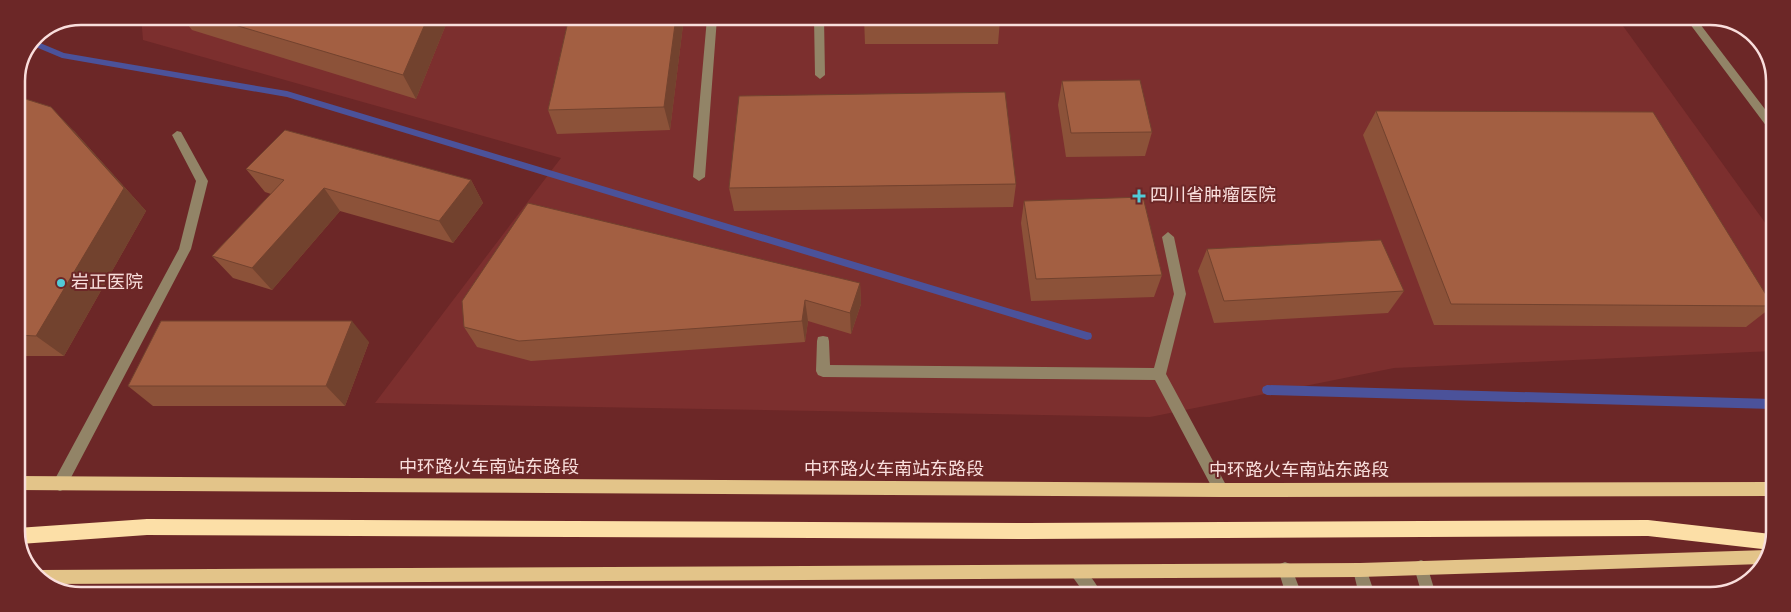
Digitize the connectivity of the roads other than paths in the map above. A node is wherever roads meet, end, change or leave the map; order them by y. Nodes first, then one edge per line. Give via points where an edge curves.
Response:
1 (711, 25) edge
2 (820, 25) edge
3 (1696, 25) edge
4 (820, 75) dead end
5 (1766, 117) edge
6 (178, 135) dead end
7 (699, 177) dead end
8 (1168, 237) dead end
9 (823, 341) dead end
10 (1160, 374) junction
11 (25, 483) edge
12 (60, 484) junction
13 (1766, 489) edge
14 (1220, 490) junction
15 (25, 535) edge
16 (1765, 541) edge
17 (1759, 557) edge
18 (1421, 566) junction
19 (1284, 569) junction
20 (1360, 570) junction
21 (1076, 572) junction
22 (49, 577) edge
23 (1088, 587) edge
24 (1291, 587) edge
25 (1365, 587) edge
26 (1427, 587) edge

1 - 7 street
2 - 4 street
3 - 5 street
6 - 12 street via 202,181 185,249
8 - 10 street via 1180,294
9 - 10 street via 823,371
10 - 14 street
11 - 12 main road, 中环路火车南站东路段
12 - 14 main road, 中环路火车南站东路段
13 - 14 main road, 中环路火车南站东路段
15 - 16 highway via 147,527 1027,531 1648,528
17 - 18 main road
18 - 20 main road
18 - 26 street
19 - 20 main road
19 - 21 main road
19 - 24 street
20 - 25 street
21 - 22 main road
21 - 23 street

